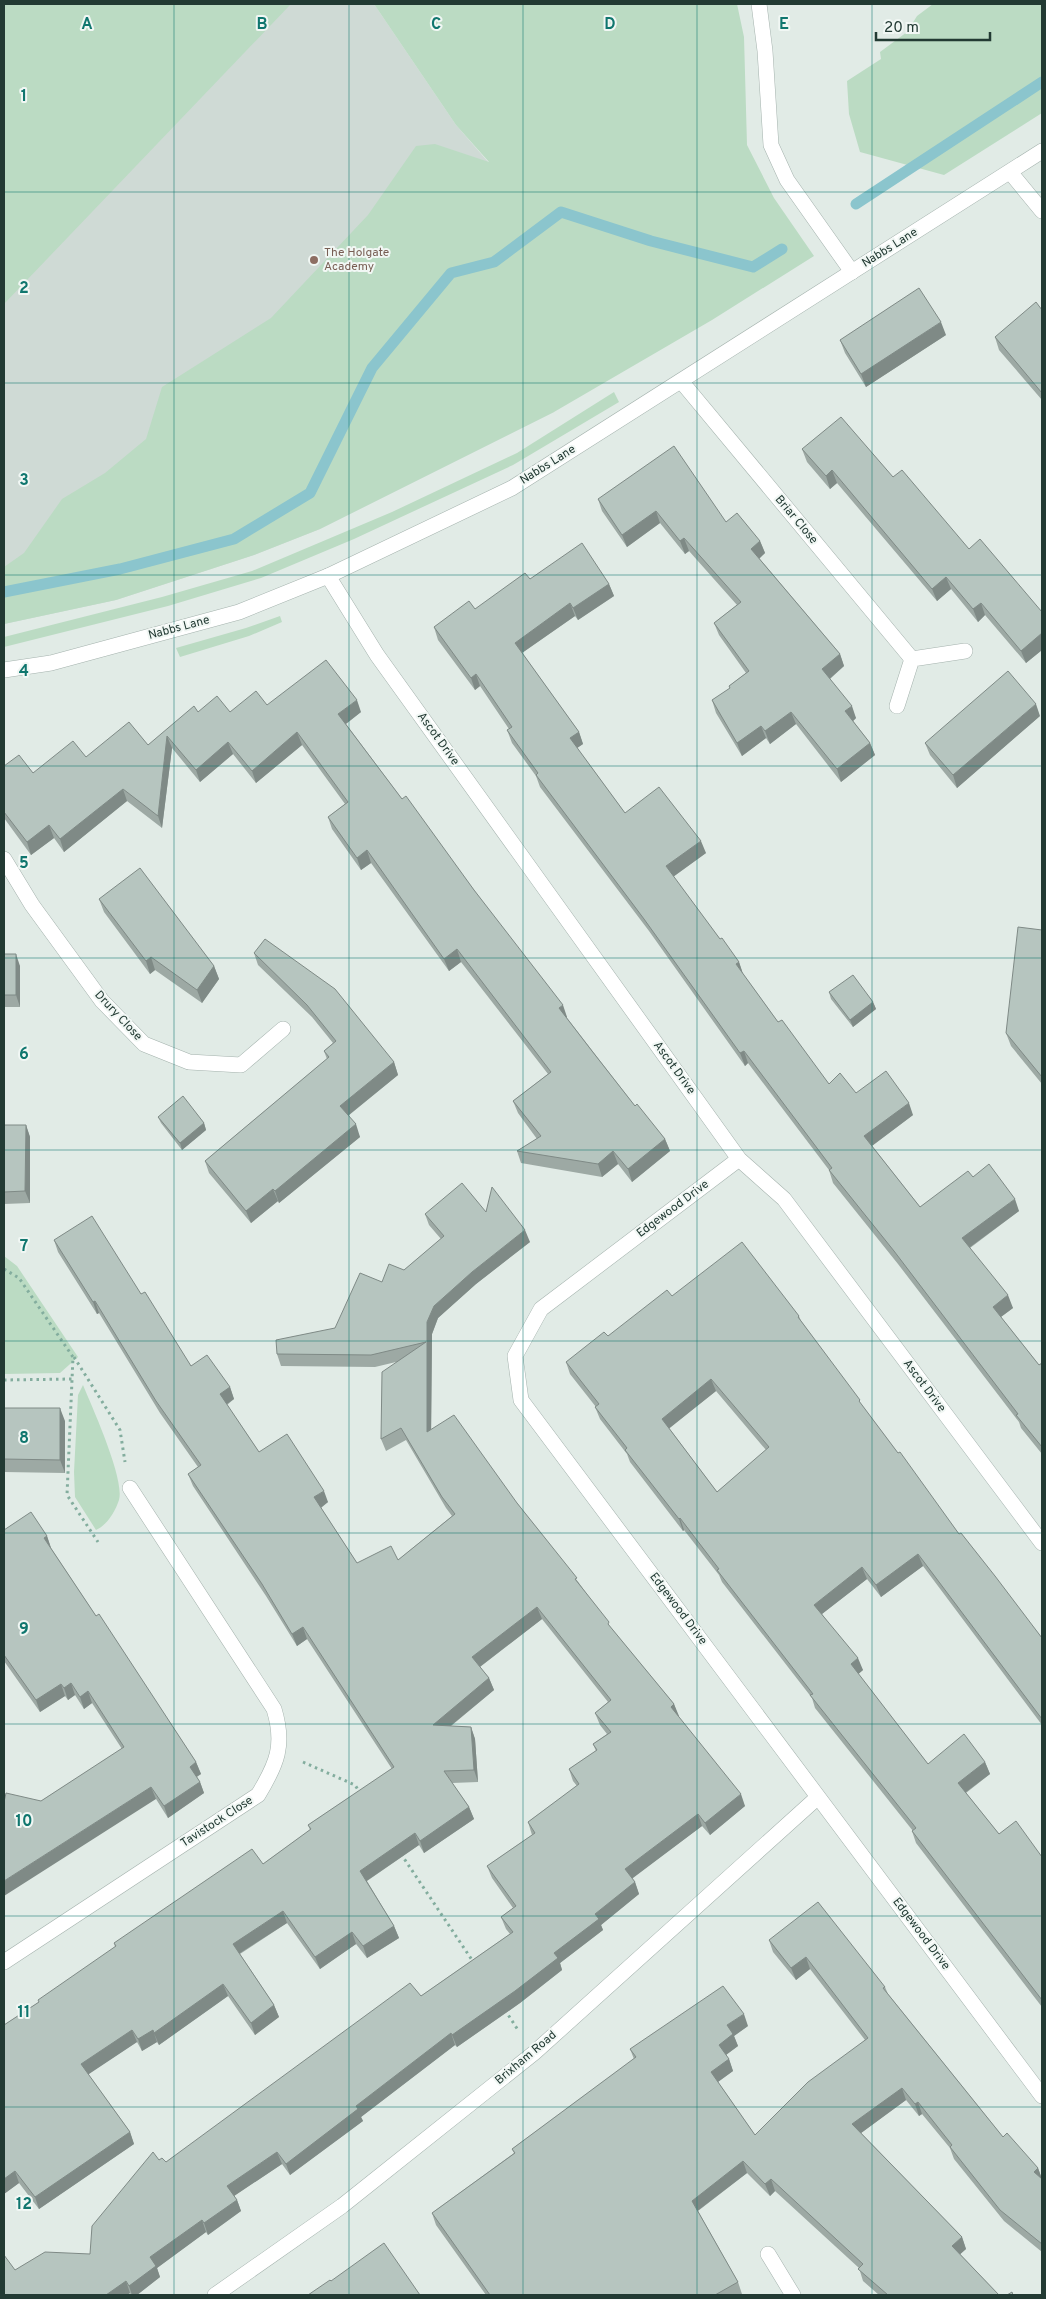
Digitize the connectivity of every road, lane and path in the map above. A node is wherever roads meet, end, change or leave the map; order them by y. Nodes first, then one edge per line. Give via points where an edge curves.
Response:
1 (759, 4) edge
2 (1042, 151) edge
3 (1010, 172) junction
4 (1042, 211) edge
5 (852, 272) junction
6 (681, 381) junction
7 (328, 576) junction
8 (965, 651) dead end
9 (912, 659) junction
10 (4, 670) edge
11 (897, 706) dead end
12 (4, 860) edge
13 (283, 1029) dead end
14 (739, 1159) junction
15 (4, 1269) edge
16 (73, 1356) junction
17 (4, 1380) edge
18 (72, 1380) junction
19 (130, 1488) joint
20 (98, 1542) dead end
21 (1042, 1543) edge
22 (279, 1751) junction
23 (818, 1797) junction
24 (366, 1801) edge
25 (399, 1850) edge
26 (4, 1962) edge
27 (476, 1965) edge
28 (503, 2006) edge
29 (534, 2053) junction
30 (1042, 2096) edge
31 (768, 2254) dead end
32 (216, 2295) edge
33 (793, 2295) edge

1 - 5 street via 771,145 787,180
2 - 3 street, Nabbs Lane
3 - 4 street
3 - 5 street, Nabbs Lane
5 - 6 street, Nabbs Lane
6 - 7 street, Nabbs Lane via 512,488
6 - 9 street, Briar Close
7 - 10 street, Nabbs Lane via 239,612 51,663
7 - 14 street, Ascot Drive via 377,655
8 - 9 street
9 - 11 street
12 - 13 street, Drury Close via 32,905 102,1001 144,1044 189,1062 241,1066
14 - 21 street, Ascot Drive via 784,1199
14 - 23 street, Edgewood Drive via 541,1309 515,1356 521,1400
15 - 16 path via 19,1278
16 - 18 path
16 - 19 path via 120,1430
17 - 18 path
18 - 20 path via 67,1495
19 - 22 street, Tavistock Close via 274,1709 280,1730
22 - 24 path via 355,1785
22 - 26 street, Tavistock Close via 273,1771 258,1795
23 - 29 street, Brixham Road
23 - 30 street, Edgewood Drive
25 - 27 path
28 - 29 path
29 - 32 street, Brixham Road via 342,2206
31 - 33 street

